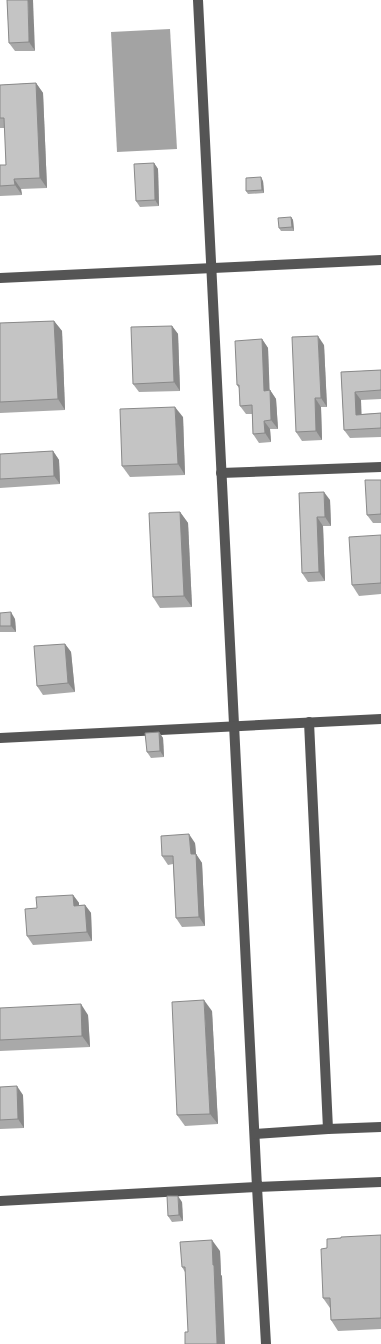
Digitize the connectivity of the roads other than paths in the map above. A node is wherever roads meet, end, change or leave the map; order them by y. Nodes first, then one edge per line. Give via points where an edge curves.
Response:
1 (198, 0) edge
2 (381, 260) edge
3 (211, 268) junction
4 (0, 278) edge
5 (381, 467) edge
6 (221, 473) junction
7 (381, 719) edge
8 (309, 722) junction
9 (235, 726) junction
10 (0, 738) edge
11 (381, 1127) edge
12 (328, 1129) junction
13 (255, 1134) junction
14 (381, 1182) edge
15 (257, 1187) junction
16 (0, 1201) edge
17 (266, 1344) edge

1 - 3 lane
2 - 3 lane
3 - 4 lane
3 - 6 lane
5 - 6 lane
6 - 9 lane
7 - 8 lane
8 - 9 lane
8 - 12 lane
9 - 10 lane
9 - 13 lane
11 - 12 lane
12 - 13 lane
13 - 15 lane
14 - 15 lane
15 - 16 lane
15 - 17 lane

